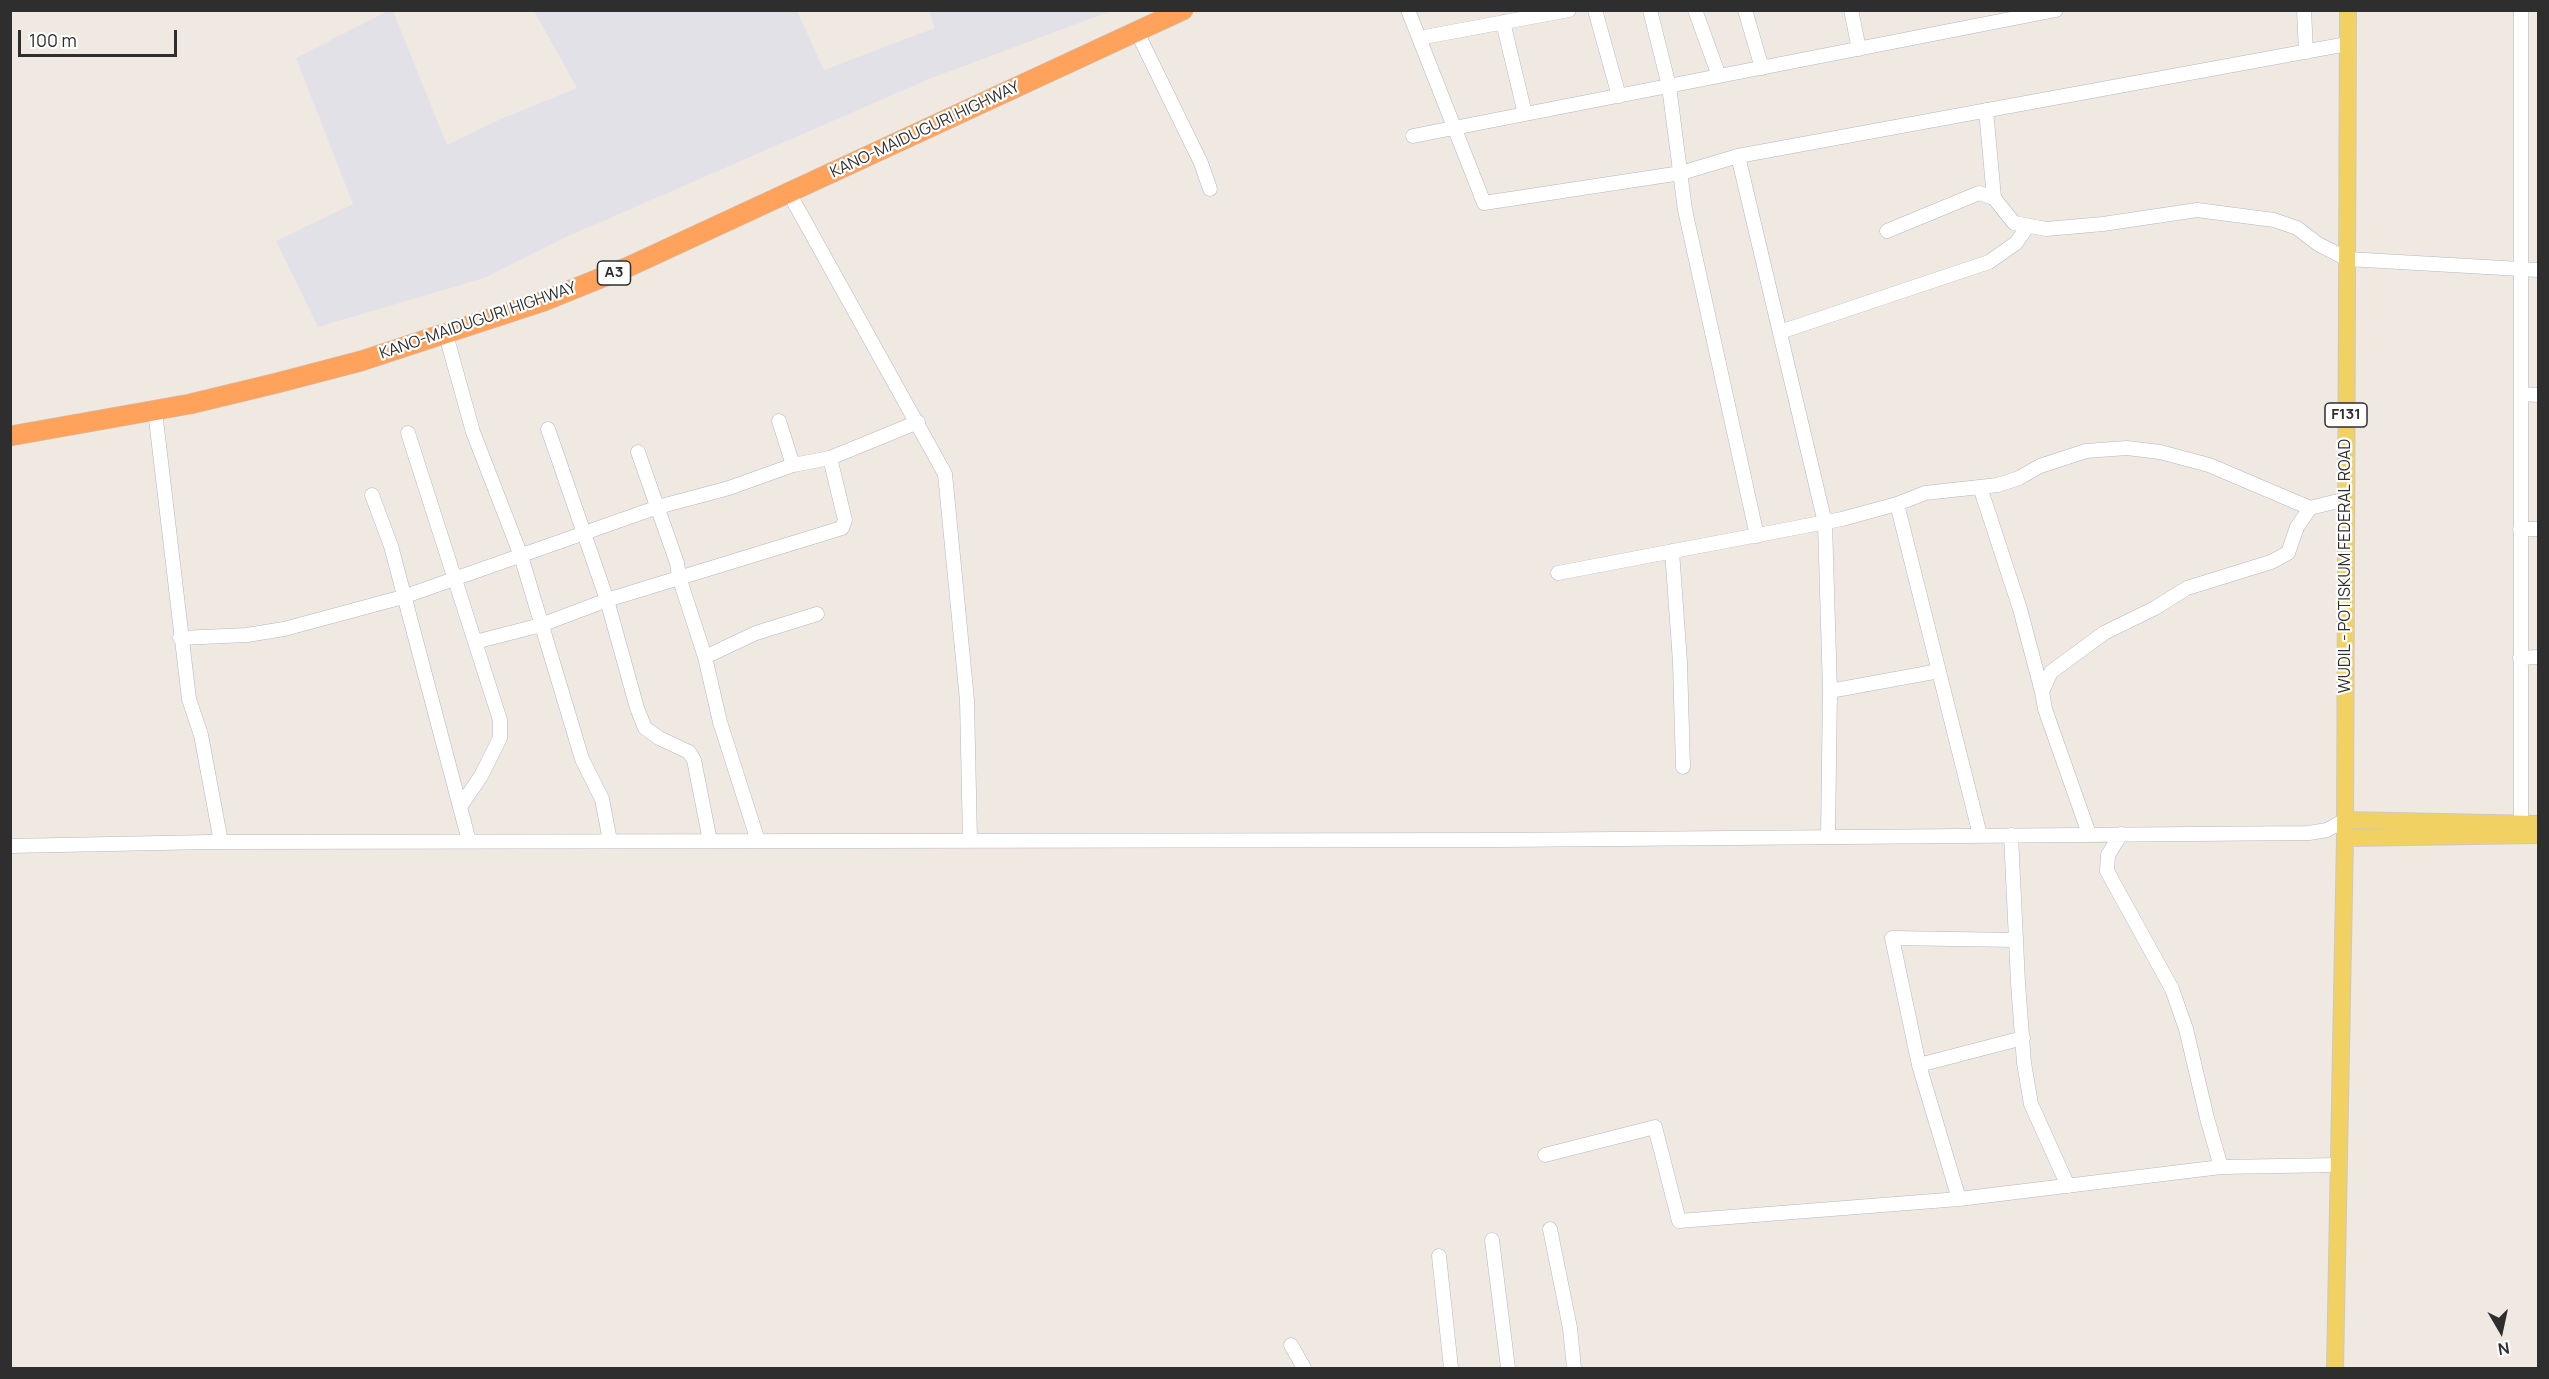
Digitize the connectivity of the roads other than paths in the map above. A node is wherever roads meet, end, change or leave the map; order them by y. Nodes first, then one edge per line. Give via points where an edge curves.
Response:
1 (1183, 10) edge
2 (1408, 10) edge
3 (1569, 10) edge
4 (1594, 10) edge
5 (1650, 10) edge
6 (1695, 10) edge
7 (1745, 10) edge
8 (1851, 10) edge
9 (2056, 10) edge
10 (2304, 10) edge
11 (2348, 10) edge
12 (2521, 10) edge
13 (2041, 12) edge
14 (1503, 22) junction
15 (1137, 32) junction
16 (1419, 38) junction
17 (2347, 44) junction
18 (1859, 49) junction
19 (2306, 52) junction
20 (1762, 68) junction
21 (1719, 76) junction
22 (1669, 86) junction
23 (1619, 96) junction
24 (1986, 110) junction
25 (1525, 114) junction
26 (1456, 128) junction
27 (1413, 136) dead end
28 (1738, 156) junction
29 (1681, 173) junction
30 (1210, 189) dead end
31 (789, 193) junction
32 (1994, 198) junction
33 (2028, 226) junction
34 (1887, 231) dead end
35 (2347, 259) junction
36 (2521, 269) junction
37 (2538, 270) edge
38 (1780, 332) junction
39 (446, 335) junction
40 (2521, 394) junction
41 (2538, 395) edge
42 (155, 411) junction
43 (779, 421) dead end
44 (918, 422) junction
45 (548, 429) dead end
46 (408, 433) dead end
47 (10, 436) edge
48 (638, 452) dead end
49 (830, 458) junction
50 (793, 465) junction
51 (1980, 487) junction
52 (372, 495) dead end
53 (2346, 499) junction
54 (1897, 504) junction
55 (658, 507) junction
56 (2310, 508) junction
57 (1825, 523) junction
58 (2520, 529) junction
59 (2538, 529) edge
60 (586, 533) junction
61 (1757, 536) junction
62 (1672, 551) junction
63 (521, 556) junction
64 (1558, 573) dead end
65 (679, 578) junction
66 (456, 579) junction
67 (403, 597) junction
68 (607, 600) junction
69 (817, 614) dead end
70 (541, 625) junction
71 (180, 638) junction
72 (475, 642) junction
73 (705, 657) junction
74 (2538, 657) edge
75 (2520, 658) junction
76 (1939, 671) junction
77 (1830, 691) junction
78 (2042, 692) junction
79 (1683, 767) dead end
80 (460, 807) junction
81 (2345, 820) junction
82 (2521, 824) junction
83 (2538, 824) edge
84 (2090, 834) junction
85 (2121, 834) junction
86 (1980, 835) junction
87 (2011, 835) junction
88 (2538, 835) edge
89 (1828, 837) junction
90 (2345, 838) junction
91 (469, 841) junction
92 (610, 841) junction
93 (710, 841) junction
94 (758, 841) junction
95 (970, 841) junction
96 (221, 842) junction
97 (10, 846) edge
98 (2016, 940) junction
99 (2023, 1038) junction
100 (1919, 1065) junction
101 (1545, 1155) dead end
102 (2338, 1165) junction
103 (2221, 1167) junction
104 (2068, 1186) junction
105 (1959, 1199) junction
106 (1550, 1229) dead end
107 (1492, 1240) dead end
108 (1439, 1256) dead end
109 (1290, 1345) dead end
110 (1305, 1368) edge
111 (1451, 1368) edge
112 (1508, 1368) edge
113 (1574, 1368) edge
114 (2335, 1368) edge

1 - 15 highway, KANO-MAIDUGURI HIGHWAY / A3
2 - 16 street
3 - 14 street
4 - 23 street
5 - 22 street
6 - 21 street
7 - 20 street
8 - 18 street
9 - 13 street
10 - 19 street
11 - 17 main road, WUDIL - POTISKUM FEDERAL ROAD / F131
12 - 36 street
13 - 18 street
14 - 16 street
14 - 25 street
15 - 30 street
15 - 31 highway, KANO-MAIDUGURI HIGHWAY / A3
16 - 26 street
17 - 19 street
17 - 35 main road, WUDIL - POTISKUM FEDERAL ROAD / F131
18 - 20 street
19 - 24 street
20 - 21 street
21 - 22 street
22 - 23 street
22 - 29 street
23 - 25 street
24 - 28 street
24 - 32 street
25 - 26 street
26 - 27 street
26 - 29 street via 1484,203
28 - 29 street
28 - 38 street
29 - 61 street via 1685,210
31 - 39 highway, KANO-MAIDUGURI HIGHWAY / A3 via 628,267
31 - 44 street
32 - 33 street via 2014,223
32 - 34 street via 1979,193
33 - 35 street via 2046,229 2103,224 2197,210 2240,214 2297,228
33 - 38 street via 2016,243 1989,262
35 - 36 street
35 - 53 main road, WUDIL - POTISKUM FEDERAL ROAD / F131
36 - 37 street
36 - 40 street
38 - 57 street
39 - 42 highway, KANO-MAIDUGURI HIGHWAY / A3 via 277,383
39 - 63 street via 473,432
40 - 41 street
40 - 58 street
42 - 47 highway, KANO-MAIDUGURI HIGHWAY / A3
42 - 71 street
43 - 50 street
44 - 49 street
44 - 95 street via 945,474 967,700
45 - 60 street
46 - 66 street
48 - 55 street
49 - 50 street
49 - 65 street via 845,520 842,528
50 - 55 street
51 - 54 street via 1925,493
51 - 56 street via 2019,478 2040,466 2086,451 2127,448 2209,465
51 - 78 street
52 - 67 street
53 - 56 street
53 - 81 main road, WUDIL - POTISKUM FEDERAL ROAD / F131
54 - 57 street
54 - 76 street
55 - 60 street
55 - 65 street
56 - 78 street via 2297,527 2288,553 2187,588 2104,633 2051,672
57 - 61 street
57 - 77 street
58 - 59 street
58 - 75 street
60 - 63 street
60 - 68 street
61 - 62 street
62 - 64 street
62 - 79 street
63 - 66 street
63 - 70 street
65 - 68 street
65 - 73 street
66 - 67 street
66 - 72 street
67 - 71 street via 284,629
67 - 80 street
68 - 70 street
68 - 93 street via 645,728 689,752 694,760
69 - 73 street via 756,633
70 - 72 street
70 - 92 street via 582,759 602,798
71 - 96 street via 189,699 201,735
72 - 80 street via 501,729 481,776
73 - 94 street via 720,722
74 - 75 street
75 - 82 street
76 - 77 street
76 - 86 street
77 - 89 street
78 - 84 street
80 - 91 street
81 - 82 main road
81 - 85 street via 2327,830 2310,833
81 - 90 main road, WUDIL - POTISKUM FEDERAL ROAD
82 - 83 main road
84 - 85 street
84 - 87 street
85 - 103 street via 2108,855 2107,872 2172,989
86 - 87 street
86 - 89 street
87 - 98 street
88 - 90 main road
89 - 95 street
90 - 102 main road, WUDIL - POTISKUM FEDERAL ROAD
91 - 92 street
91 - 96 street
92 - 93 street
93 - 94 street
94 - 95 street
96 - 97 street
98 - 99 street
98 - 100 street via 1892,938
99 - 100 street
99 - 104 street via 2031,1104
100 - 105 street
101 - 105 street via 1655,1127 1679,1221
102 - 103 street
102 - 114 main road, WUDIL - POTISKUM FEDERAL ROAD
103 - 104 street
104 - 105 street
106 - 113 street
107 - 112 street
108 - 111 street
109 - 110 street

